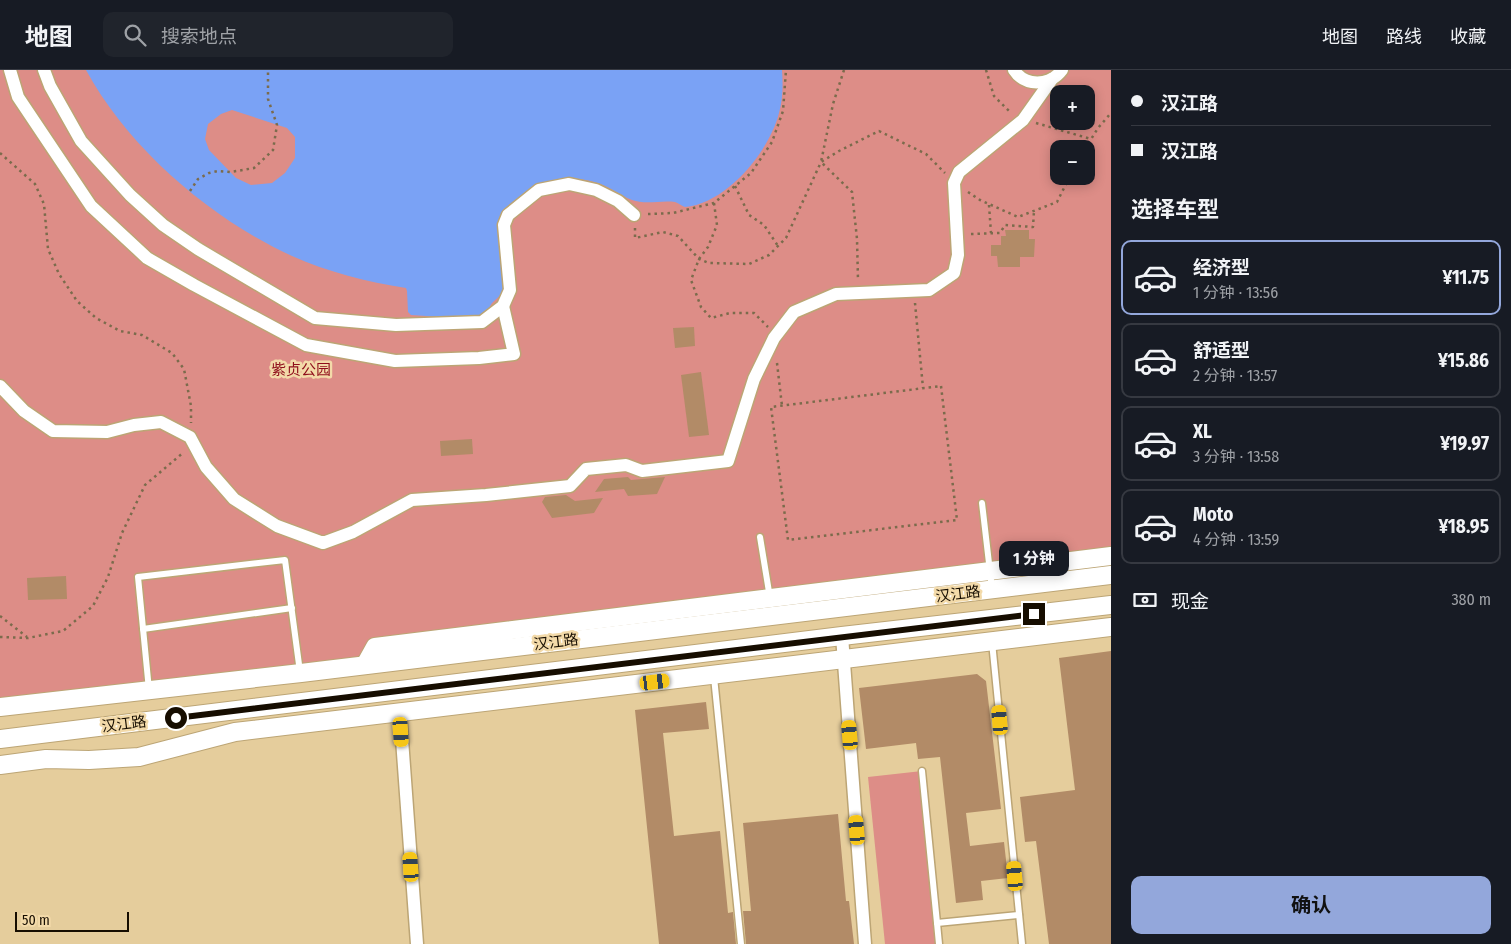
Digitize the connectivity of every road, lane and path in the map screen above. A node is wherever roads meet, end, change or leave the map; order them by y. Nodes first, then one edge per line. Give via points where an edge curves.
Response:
1 (10, 70) edge
2 (44, 70) edge
3 (268, 70) edge
4 (786, 70) edge
5 (844, 70) edge
6 (1014, 70) edge
7 (1057, 74) edge
8 (1111, 114) edge
9 (1091, 140) edge
10 (0, 153) edge
11 (821, 162) junction
12 (954, 183) junction
13 (1066, 185) edge
14 (735, 186) junction
15 (190, 192) dead end
16 (714, 203) junction
17 (989, 204) junction
18 (1034, 211) junction
19 (634, 214) junction
20 (991, 233) junction
21 (957, 234) junction
22 (778, 246) junction
23 (699, 258) junction
24 (914, 291) junction
25 (858, 294) junction
26 (503, 306) junction
27 (774, 338) junction
28 (0, 386) edge
29 (923, 388) junction
30 (782, 406) junction
31 (190, 437) junction
32 (982, 503) dead end
33 (760, 537) dead end
34 (1111, 556) edge
35 (990, 571) junction
36 (1111, 575) edge
37 (992, 590) junction
38 (770, 598) junction
39 (1111, 605) edge
40 (292, 608) junction
41 (0, 616) edge
42 (772, 616) junction
43 (1111, 627) edge
44 (143, 629) junction
45 (0, 636) edge
46 (842, 636) junction
47 (28, 638) junction
48 (992, 641) junction
49 (844, 659) junction
50 (364, 665) junction
51 (301, 673) junction
52 (714, 675) junction
53 (149, 691) junction
54 (0, 707) edge
55 (400, 712) junction
56 (0, 739) edge
57 (0, 765) edge
58 (922, 771) dead end
59 (1019, 915) junction
60 (937, 923) junction
61 (417, 944) edge
62 (741, 944) edge
63 (866, 944) edge
64 (939, 944) edge
65 (1022, 944) edge

1 - 26 street via 18,97 91,206 148,258 306,345 395,361 514,354
2 - 26 street via 81,141 130,195 163,225 198,249 315,318 396,325 482,322
3 - 15 path via 268,99 277,125 274,150 254,168 209,173 198,179
4 - 14 path via 783,110 772,142 751,173
5 - 11 path
6 - 7 street via 1024,80 1033,83 1043,82
7 - 12 street via 1024,120 959,172
8 - 9 path
10 - 31 path via 35,184 44,204 48,249 59,274 77,301 96,318 120,330 142,334 172,353 184,369 192,406
11 - 12 path via 879,131 926,154
11 - 22 path via 786,238
11 - 25 path via 852,192
12 - 17 path
12 - 21 street
13 - 18 path via 1057,202
14 - 16 path
14 - 22 path via 750,215 764,225
16 - 19 path via 673,213
16 - 23 path via 717,225 708,248
17 - 18 path via 1018,218
17 - 20 path
18 - 20 path via 1033,227 1006,225 1000,233
19 - 23 path via 635,238 662,232 678,236
19 - 26 street via 596,190 569,184 539,190 505,220 510,285
20 - 21 path
21 - 24 street via 958,255 954,273 929,290
22 - 23 path via 769,255 749,264 709,262
23 - 27 path via 691,280 701,307 711,318 730,313 754,313
24 - 25 street
24 - 29 path
25 - 27 street via 836,294 794,312
27 - 30 path
27 - 31 street via 754,379 728,461 642,471 626,465 586,469 570,486 412,500 353,532 323,543 277,526 234,499 206,466
28 - 31 street via 24,411 53,431 107,432 161,422
29 - 30 path
29 - 30 path via 941,386 957,520 788,540 772,407
31 - 47 path via 185,452 146,485 122,533 108,577 93,606 63,630
32 - 35 lane
33 - 38 lane
34 - 35 main road
35 - 37 lane
35 - 38 main road
36 - 37 main road, 汉江路
37 - 42 main road, 汉江路
38 - 42 lane
38 - 50 main road via 375,647
39 - 46 main road, 汉江路
40 - 44 lane
40 - 44 lane via 285,560 138,577
40 - 51 lane
41 - 47 path
42 - 50 main road, 汉江路
43 - 48 main road
44 - 53 lane
45 - 47 path
46 - 49 street
46 - 56 main road, 汉江路
48 - 49 main road
48 - 59 lane
49 - 52 main road
49 - 63 street
50 - 51 main road, 汉江路
51 - 53 main road, 汉江路
52 - 55 main road
52 - 62 lane
53 - 54 main road, 汉江路
55 - 57 main road via 235,732 139,757 46,759
55 - 61 street
58 - 60 lane
59 - 60 lane
59 - 65 lane
60 - 64 lane

